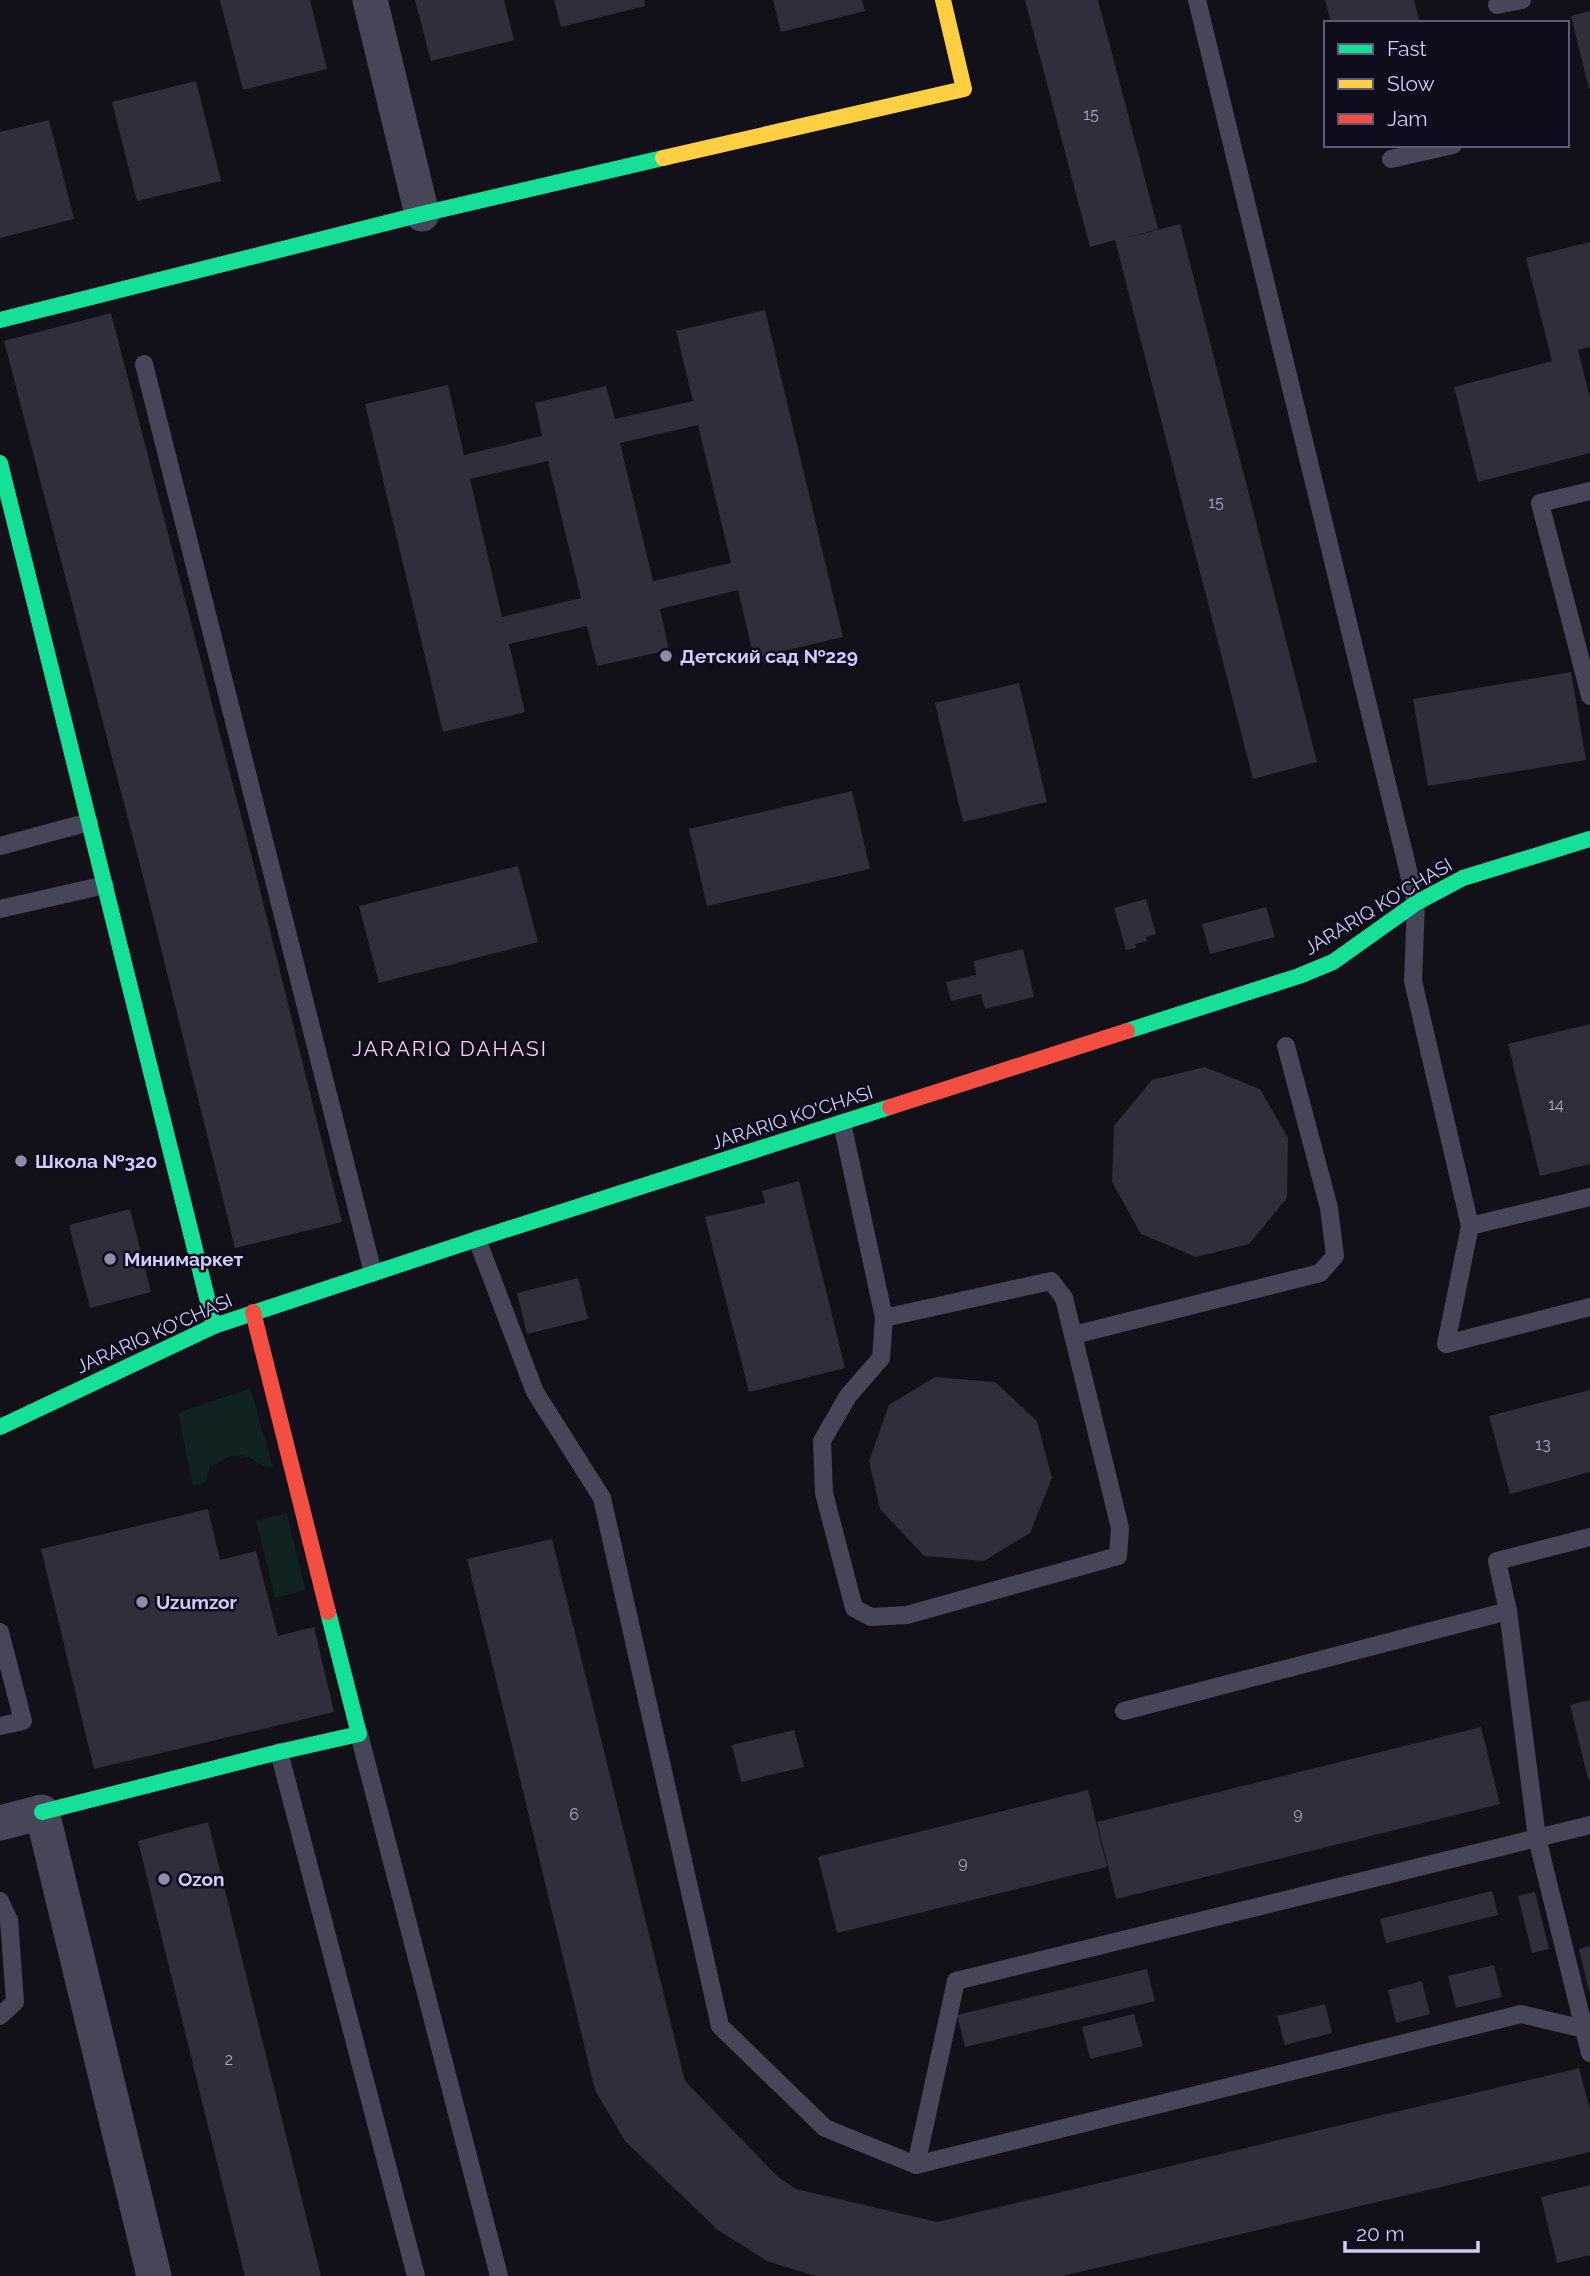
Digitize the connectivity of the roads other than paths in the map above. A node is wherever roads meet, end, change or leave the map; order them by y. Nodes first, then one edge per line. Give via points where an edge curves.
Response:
1 (370, 0) edge
2 (943, 0) edge
3 (1197, 0) edge
4 (1522, 0) edge
5 (1498, 9) edge
6 (1444, 147) edge
7 (1391, 159) dead end
8 (422, 214) junction
9 (0, 320) edge
10 (144, 364) dead end
11 (0, 463) edge
12 (1590, 491) edge
13 (1590, 696) edge
14 (89, 822) junction
15 (1590, 839) edge
16 (0, 846) edge
17 (105, 885) junction
18 (1416, 903) junction
19 (0, 909) edge
20 (1286, 1046) dead end
21 (842, 1123) junction
22 (1590, 1197) edge
23 (1470, 1226) junction
24 (477, 1239) junction
25 (373, 1273) junction
26 (1590, 1307) edge
27 (253, 1312) junction
28 (884, 1318) junction
29 (214, 1325) junction
30 (1074, 1335) junction
31 (0, 1427) edge
32 (1590, 1537) edge
33 (1508, 1611) junction
34 (0, 1632) edge
35 (1124, 1712) dead end
36 (0, 1726) edge
37 (359, 1734) junction
38 (279, 1752) junction
39 (42, 1812) junction
40 (0, 1822) edge
41 (1590, 1825) edge
42 (1537, 1838) junction
43 (0, 1901) edge
44 (0, 2016) edge
45 (1587, 2029) edge
46 (1590, 2053) edge
47 (916, 2165) junction
48 (154, 2276) edge
49 (416, 2276) edge
50 (499, 2276) edge

1 - 8 street
2 - 8 street via 964,89
3 - 18 lane
4 - 5 lane
6 - 7 lane
8 - 9 street
10 - 25 lane
11 - 14 street
12 - 13 lane via 1541,503
14 - 16 lane
14 - 17 street
15 - 18 street, JARARIQ KO'CHASI via 1463,878
17 - 19 lane
17 - 29 street
18 - 21 street, JARARIQ KO'CHASI via 1333,962 1299,976
18 - 23 lane via 1413,981
20 - 30 lane via 1329,1208 1335,1256 1321,1273
21 - 24 street, JARARIQ KO'CHASI
21 - 28 lane
22 - 23 lane
23 - 26 lane via 1446,1344
24 - 25 street, JARARIQ KO'CHASI
24 - 47 lane via 535,1392 602,1498 720,2026 825,2128
25 - 27 street, JARARIQ KO'CHASI
27 - 29 street, JARARIQ KO'CHASI
27 - 37 street
28 - 30 lane via 1051,1282 1064,1298
28 - 30 lane via 881,1358 848,1396 822,1441 824,1493 854,1608 871,1617 907,1615 1118,1556 1120,1528
29 - 31 street, JARARIQ KO'CHASI
32 - 33 lane via 1497,1561
33 - 35 lane
33 - 42 lane
34 - 36 lane via 23,1721
37 - 38 street
37 - 50 lane
38 - 39 street
38 - 49 lane
39 - 40 street
39 - 48 street
41 - 42 lane
42 - 45 lane
42 - 47 lane via 956,1981
43 - 44 lane via 9,1920 15,2002
45 - 46 lane
45 - 47 lane via 1521,2014

